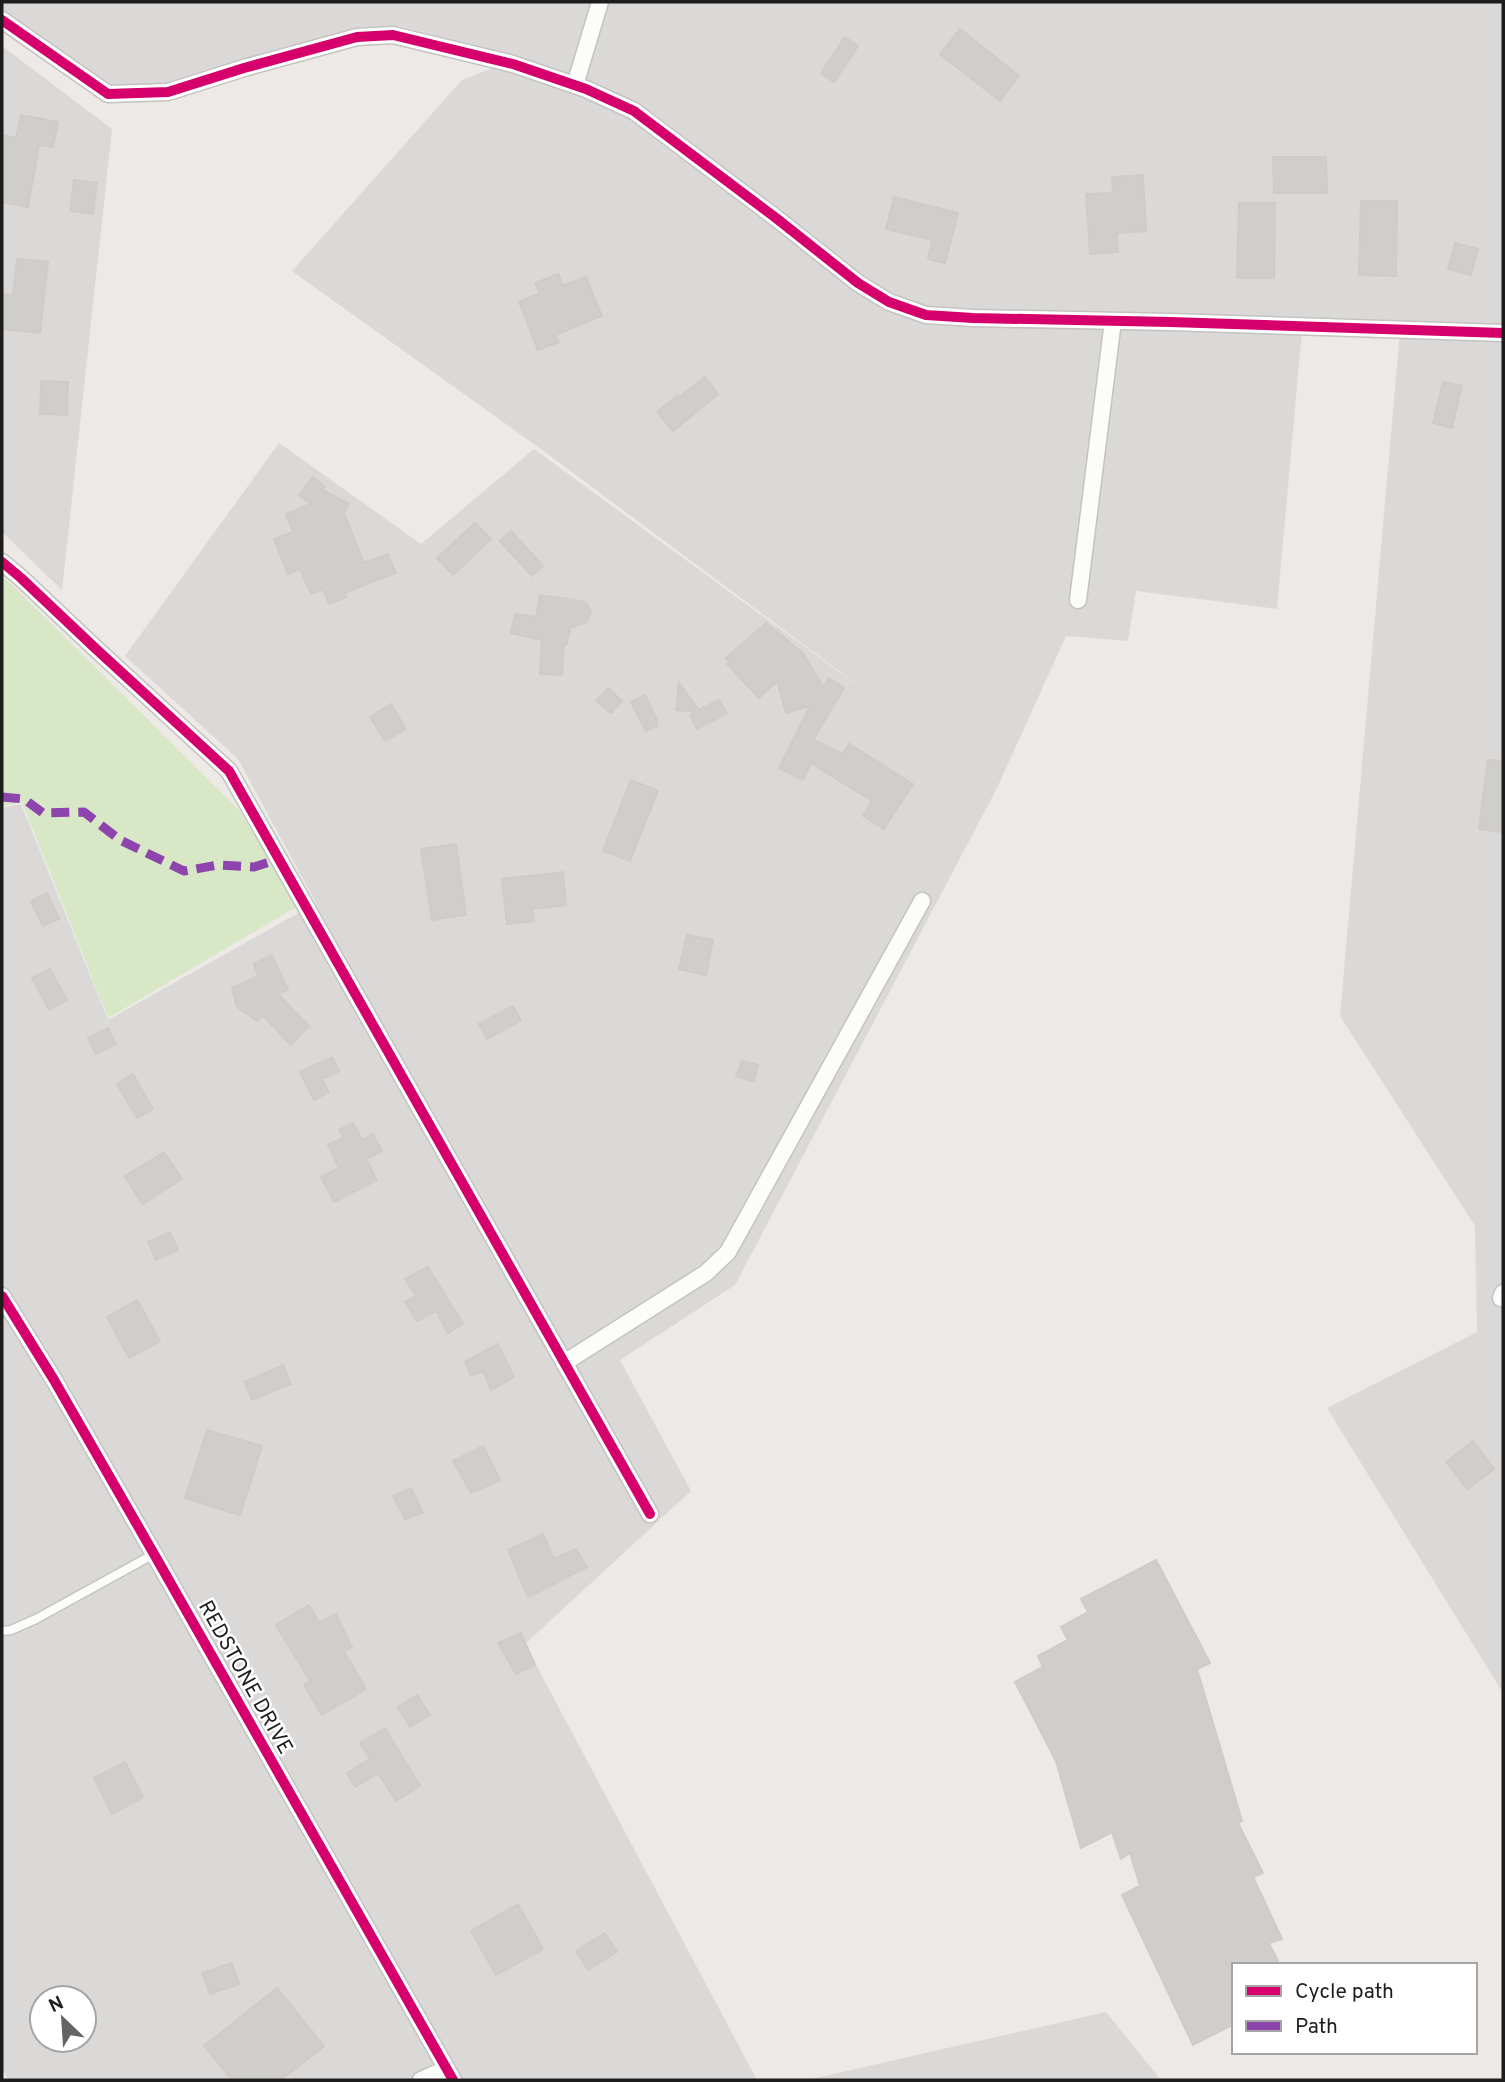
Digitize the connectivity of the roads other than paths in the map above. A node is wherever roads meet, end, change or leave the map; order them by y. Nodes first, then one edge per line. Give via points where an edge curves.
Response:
1 (600, 2) edge
2 (2, 20) edge
3 (575, 85) junction
4 (1113, 321) junction
5 (1503, 333) edge
6 (2, 562) edge
7 (1078, 600) dead end
8 (922, 901) dead end
9 (2, 1296) edge
10 (564, 1363) junction
11 (650, 1514) dead end
12 (154, 1554) junction
13 (5, 1632) edge
14 (450, 2074) edge
15 (421, 2080) edge

1 - 3 street
2 - 3 street via 108,94 168,92 357,37 393,35 513,64
3 - 4 street via 634,111 889,302 926,315
4 - 5 street
4 - 7 street
6 - 10 street via 229,771
8 - 10 street via 728,1252 706,1273
9 - 12 street, REDSTONE DRIVE
10 - 11 street
12 - 13 lane
12 - 14 street, REDSTONE DRIVE
14 - 15 street

